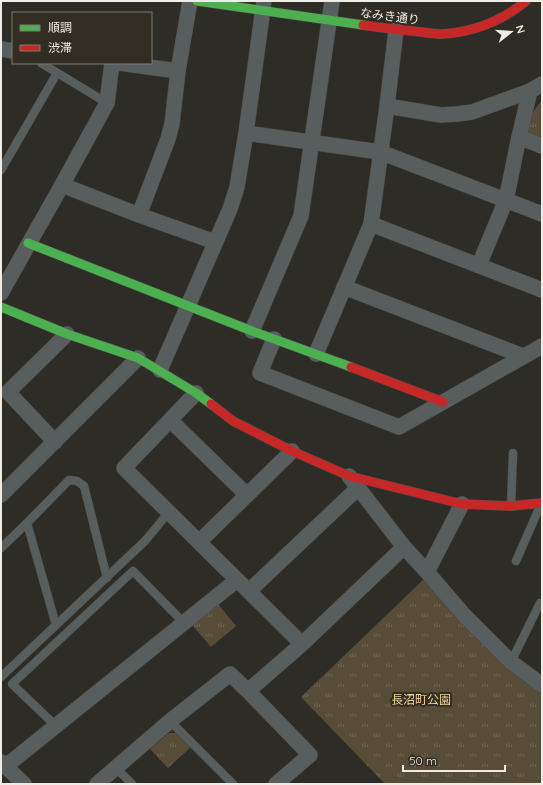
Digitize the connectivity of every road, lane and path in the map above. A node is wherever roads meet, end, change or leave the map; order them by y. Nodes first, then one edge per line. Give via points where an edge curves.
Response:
1 (190, 1) edge
2 (197, 1) edge
3 (332, 1) edge
4 (526, 1) edge
5 (263, 6) edge
6 (329, 20) junction
7 (396, 30) junction
8 (1, 49) edge
9 (12, 51) edge
10 (43, 64) edge
11 (112, 64) edge
12 (126, 64) edge
13 (178, 71) junction
14 (57, 73) junction
15 (536, 88) edge
16 (107, 103) junction
17 (387, 106) junction
18 (246, 133) junction
19 (519, 137) junction
20 (312, 143) junction
21 (542, 146) edge
22 (380, 152) junction
23 (1, 170) edge
24 (62, 185) junction
25 (506, 200) junction
26 (542, 214) edge
27 (138, 215) junction
28 (371, 224) junction
29 (215, 242) junction
30 (28, 243) junction
31 (479, 265) junction
32 (344, 287) junction
33 (542, 290) edge
34 (1, 293) edge
35 (188, 305) junction
36 (1, 307) edge
37 (252, 331) junction
38 (67, 334) junction
39 (274, 339) junction
40 (542, 346) edge
41 (316, 354) junction
42 (523, 356) junction
43 (138, 358) junction
44 (160, 370) junction
45 (5, 388) edge
46 (196, 393) junction
47 (443, 402) junction
48 (170, 420) junction
49 (55, 442) junction
50 (292, 451) junction
51 (513, 453) dead end
52 (349, 476) junction
53 (3, 488) edge
54 (358, 488) junction
55 (247, 495) junction
56 (542, 503) edge
57 (462, 504) junction
58 (511, 506) junction
59 (169, 512) junction
60 (27, 523) junction
61 (199, 542) junction
62 (404, 547) junction
63 (1, 548) edge
64 (516, 561) dead end
65 (427, 572) junction
66 (107, 578) junction
67 (237, 580) junction
68 (249, 591) junction
69 (540, 603) dead end
70 (184, 622) junction
71 (56, 625) junction
72 (302, 644) junction
73 (511, 662) junction
74 (1, 676) edge
75 (542, 686) edge
76 (248, 691) junction
77 (170, 721) junction
78 (56, 726) junction
79 (3, 764) edge
80 (116, 768) junction
81 (24, 784) edge
82 (97, 784) edge
83 (132, 784) edge
84 (234, 784) edge
85 (276, 784) edge

1 - 13 street
2 - 5 street, なみき通り
3 - 6 street
4 - 7 street, なみき通り via 502,18 465,31 441,34
5 - 6 street, なみき通り
5 - 18 street
6 - 7 street, なみき通り
6 - 20 street
7 - 17 street
8 - 9 street
10 - 14 lane
11 - 16 street
12 - 13 street
13 - 27 street via 168,139
14 - 16 lane
14 - 23 lane
15 - 17 street via 472,112 458,114 441,115
15 - 19 street
16 - 24 street
17 - 22 street
18 - 20 street
18 - 29 street via 238,187
19 - 21 street
19 - 25 street
20 - 22 street
20 - 37 street via 301,216
22 - 25 street
22 - 28 street
24 - 27 street
24 - 30 street
25 - 26 street
25 - 31 street
27 - 29 street
28 - 31 street
28 - 32 street
29 - 35 street
30 - 34 street
30 - 35 street
31 - 33 street
32 - 41 street
32 - 42 street
35 - 37 street
35 - 44 street
36 - 38 street
37 - 39 street
38 - 43 street
38 - 45 street
39 - 41 street
39 - 47 street via 260,373 399,427
40 - 42 street
41 - 47 street
42 - 47 street
43 - 44 street
43 - 49 street
44 - 46 street
45 - 49 street
46 - 48 street
46 - 50 street via 233,421
48 - 55 street
48 - 59 street via 124,468
49 - 53 street
50 - 52 street
50 - 55 street
51 - 58 lane
52 - 54 street
52 - 57 street
54 - 62 street
54 - 68 street
55 - 61 street
56 - 58 street
56 - 64 lane
57 - 58 street
57 - 65 street
59 - 61 street
59 - 66 lane via 145,541
60 - 63 lane
60 - 66 lane via 69,480 78,481 84,486
60 - 71 lane
61 - 67 street
62 - 65 street
62 - 72 street
65 - 73 street via 462,614
66 - 71 lane
67 - 68 street
67 - 70 street
68 - 72 street
69 - 73 lane
70 - 78 street
70 - 78 lane via 133,571 12,684
71 - 74 lane
72 - 76 street
73 - 75 street
76 - 77 street via 230,674
76 - 85 street via 310,755
77 - 80 street
77 - 84 lane
78 - 79 street
79 - 81 street
80 - 82 street
80 - 83 lane

